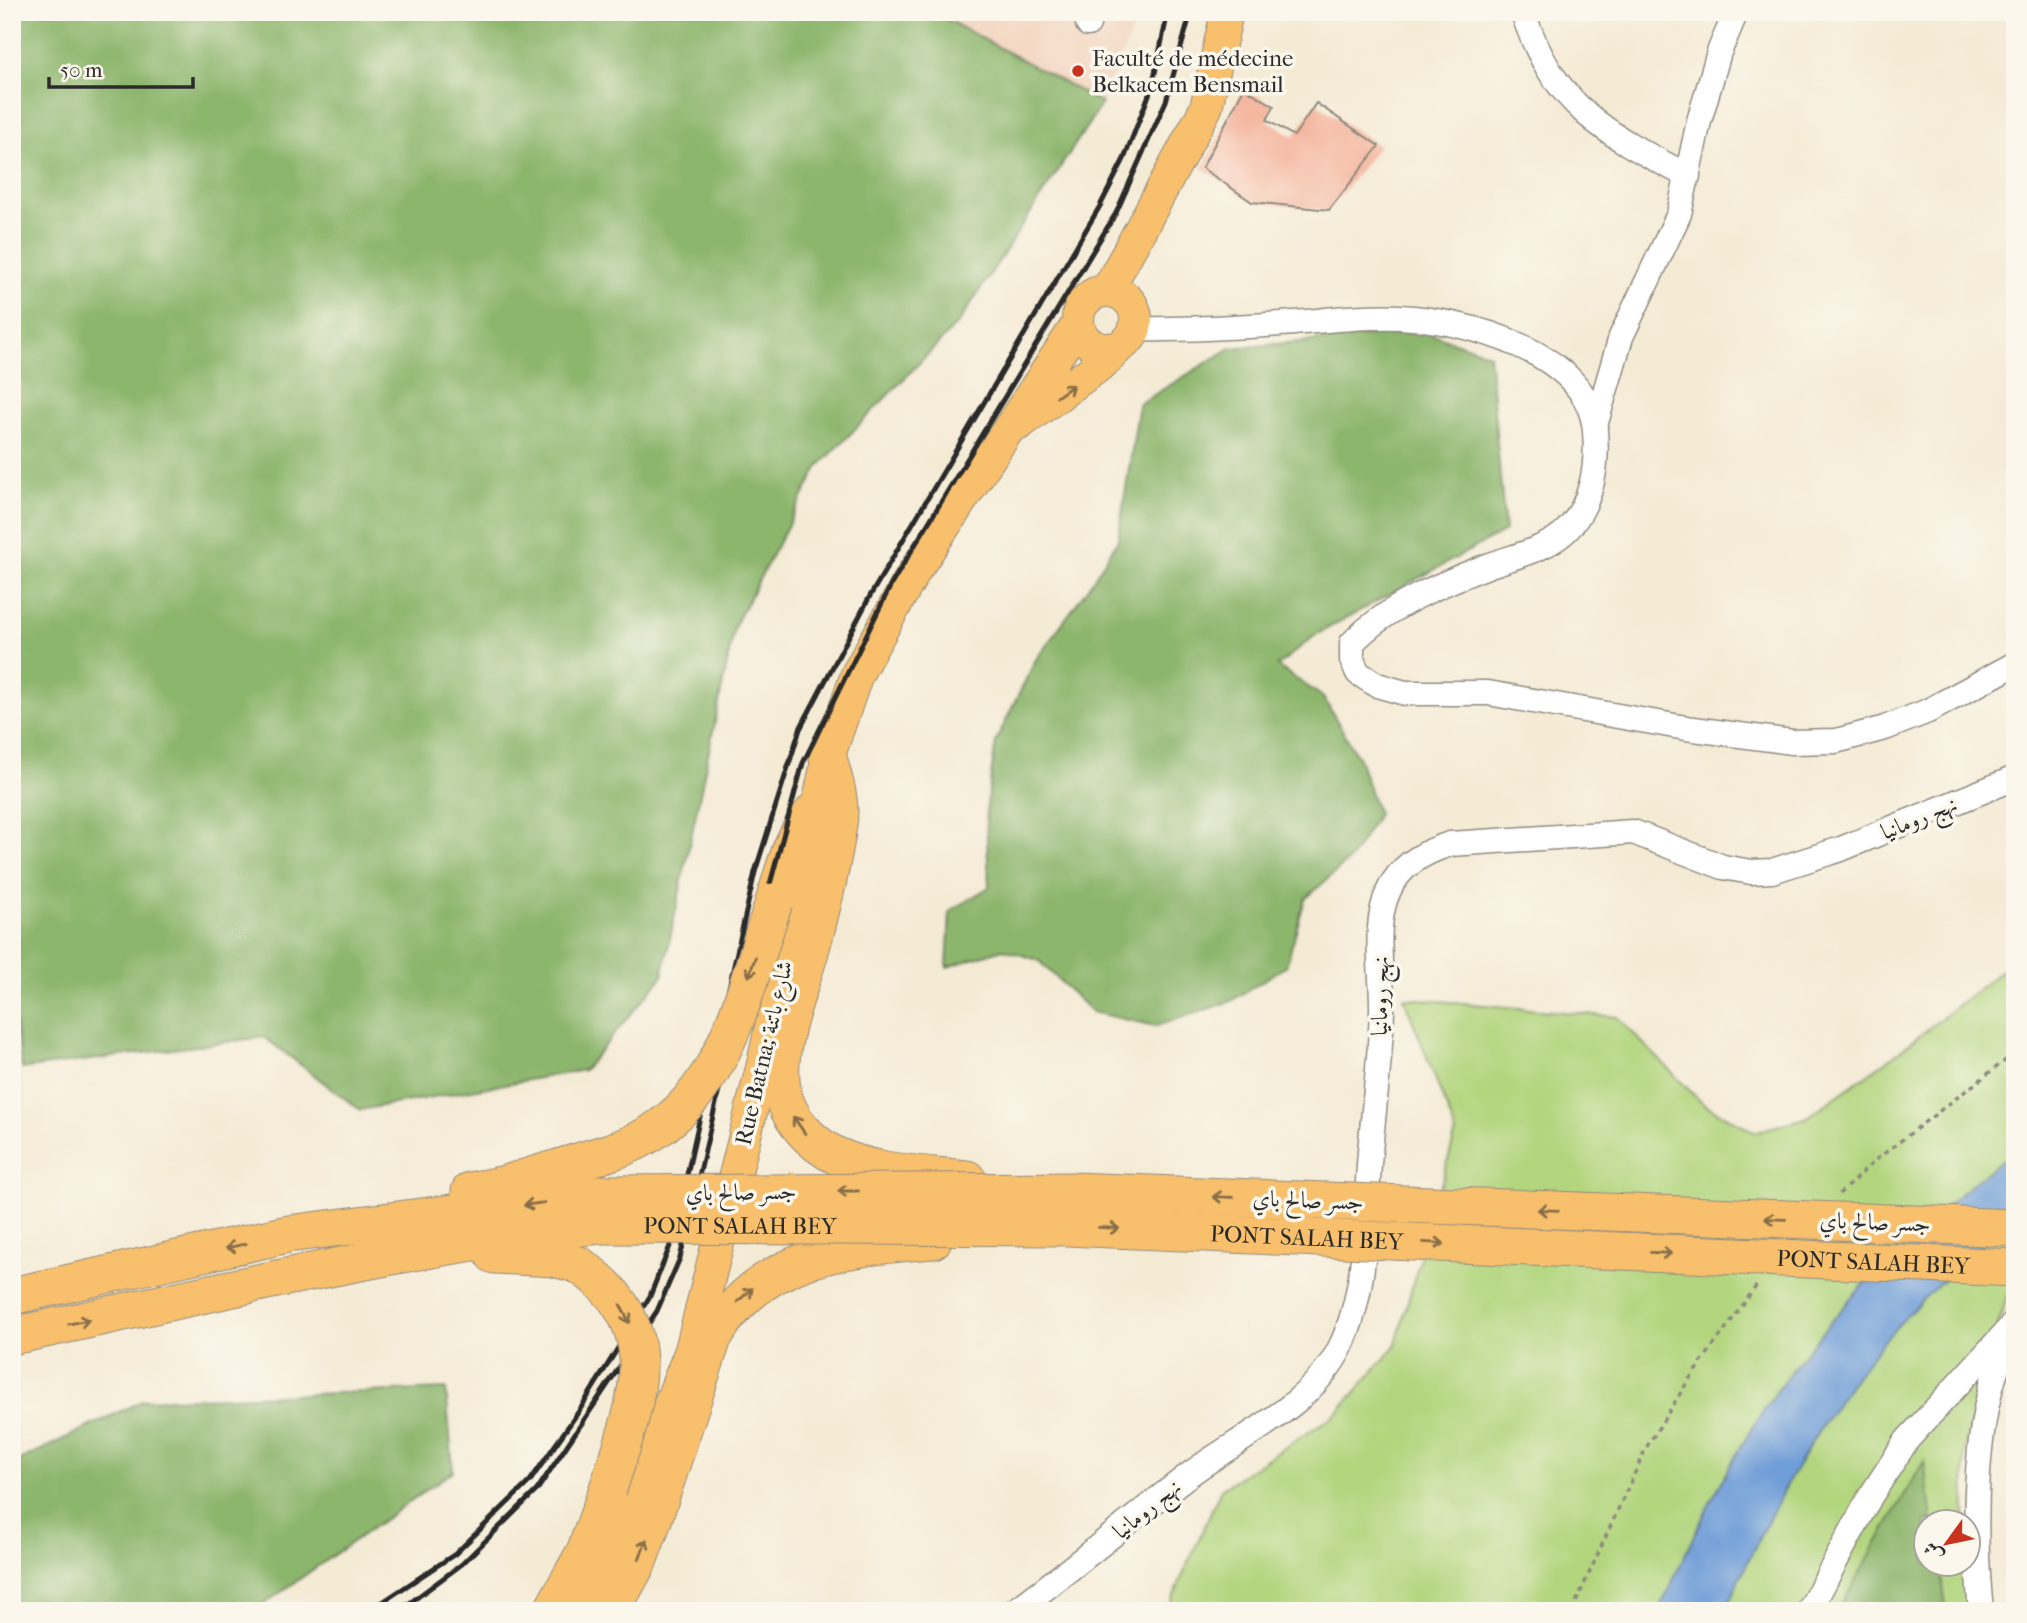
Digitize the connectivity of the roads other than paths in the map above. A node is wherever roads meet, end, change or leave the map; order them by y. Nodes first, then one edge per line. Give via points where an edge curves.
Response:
1 (1227, 12) edge
2 (1523, 12) edge
3 (1735, 12) edge
4 (1688, 176) junction
5 (1107, 291) junction
6 (1078, 324) junction
7 (1127, 338) junction
8 (1595, 426) junction
9 (1009, 431) junction
10 (2015, 664) edge
11 (828, 758) junction
12 (2015, 778) edge
13 (819, 806) junction
14 (1073, 1191) junction
15 (600, 1210) junction
16 (1066, 1227) junction
17 (2015, 1228) edge
18 (288, 1234) junction
19 (2015, 1268) edge
20 (302, 1274) junction
21 (12, 1296) edge
22 (2015, 1322) edge
23 (2015, 1330) edge
24 (12, 1336) edge
25 (603, 1610) edge
26 (552, 1611) edge
27 (1015, 1611) edge
28 (1809, 1611) edge
29 (1980, 1611) edge

1 - 5 main road via 1206,108
2 - 4 street via 1550,73 1576,105 1620,142
3 - 4 street via 1699,121
4 - 8 street via 1669,241 1621,337
5 - 6 main road via 1085,301
5 - 7 main road via 1122,295 1133,306
6 - 7 main road via 1080,333 1102,349
6 - 9 main road, Rue Batna; شارع باتنة via 1042,373
7 - 8 street via 1401,317 1454,325 1532,349 1563,369 1585,397
9 -> 7 main road via 1104,362
8 - 10 street via 1595,472 1586,502 1567,530 1546,544 1474,571 1385,615 1352,643 1358,673 1377,685 1405,693 1488,692 1673,726 1792,742 1836,741 1885,728 1928,711
9 - 11 main road, Rue Batna; شارع باتنة via 884,622 857,674
11 - 13 main road, Rue Batna; شارع باتنة
14 -> 11 highway, bridge via 869,1166 838,1157 805,1133 787,1105 781,1067 789,1021 821,912 839,824 837,789
12 - 27 street, نهج رومانيا via 1841,849 1772,871 1735,870 1650,837 1618,831 1450,844 1408,865 1395,878 1383,912 1382,1011 1360,1273 1348,1329 1334,1360 1311,1388 1186,1477
13 -> 18 highway, bridge via 793,841 723,1052 704,1085 665,1125 626,1147 502,1185 365,1212
13 - 25 main road, Rue Batna; شارع باتنة via 764,1064 691,1350 606,1567
14 -> 15 highway, جسر صالح باي, bridge
17 -> 14 highway, جسر صالح باي, bridge
15 - 16 highway, PONT SALAH BEY, bridge
15 -> 18 highway
15 - 20 highway via 516,1234
16 -> 19 highway, PONT SALAH BEY, bridge
25 -> 16 highway, bridge via 637,1564 713,1338 727,1312 752,1288 808,1260 851,1248
18 -> 21 highway
24 -> 20 highway
20 -> 26 highway, bridge via 469,1256 527,1255 579,1265 619,1302 640,1354 636,1404 585,1552
22 - 28 street via 1907,1440 1870,1497
23 - 29 street via 1998,1369 1978,1468

